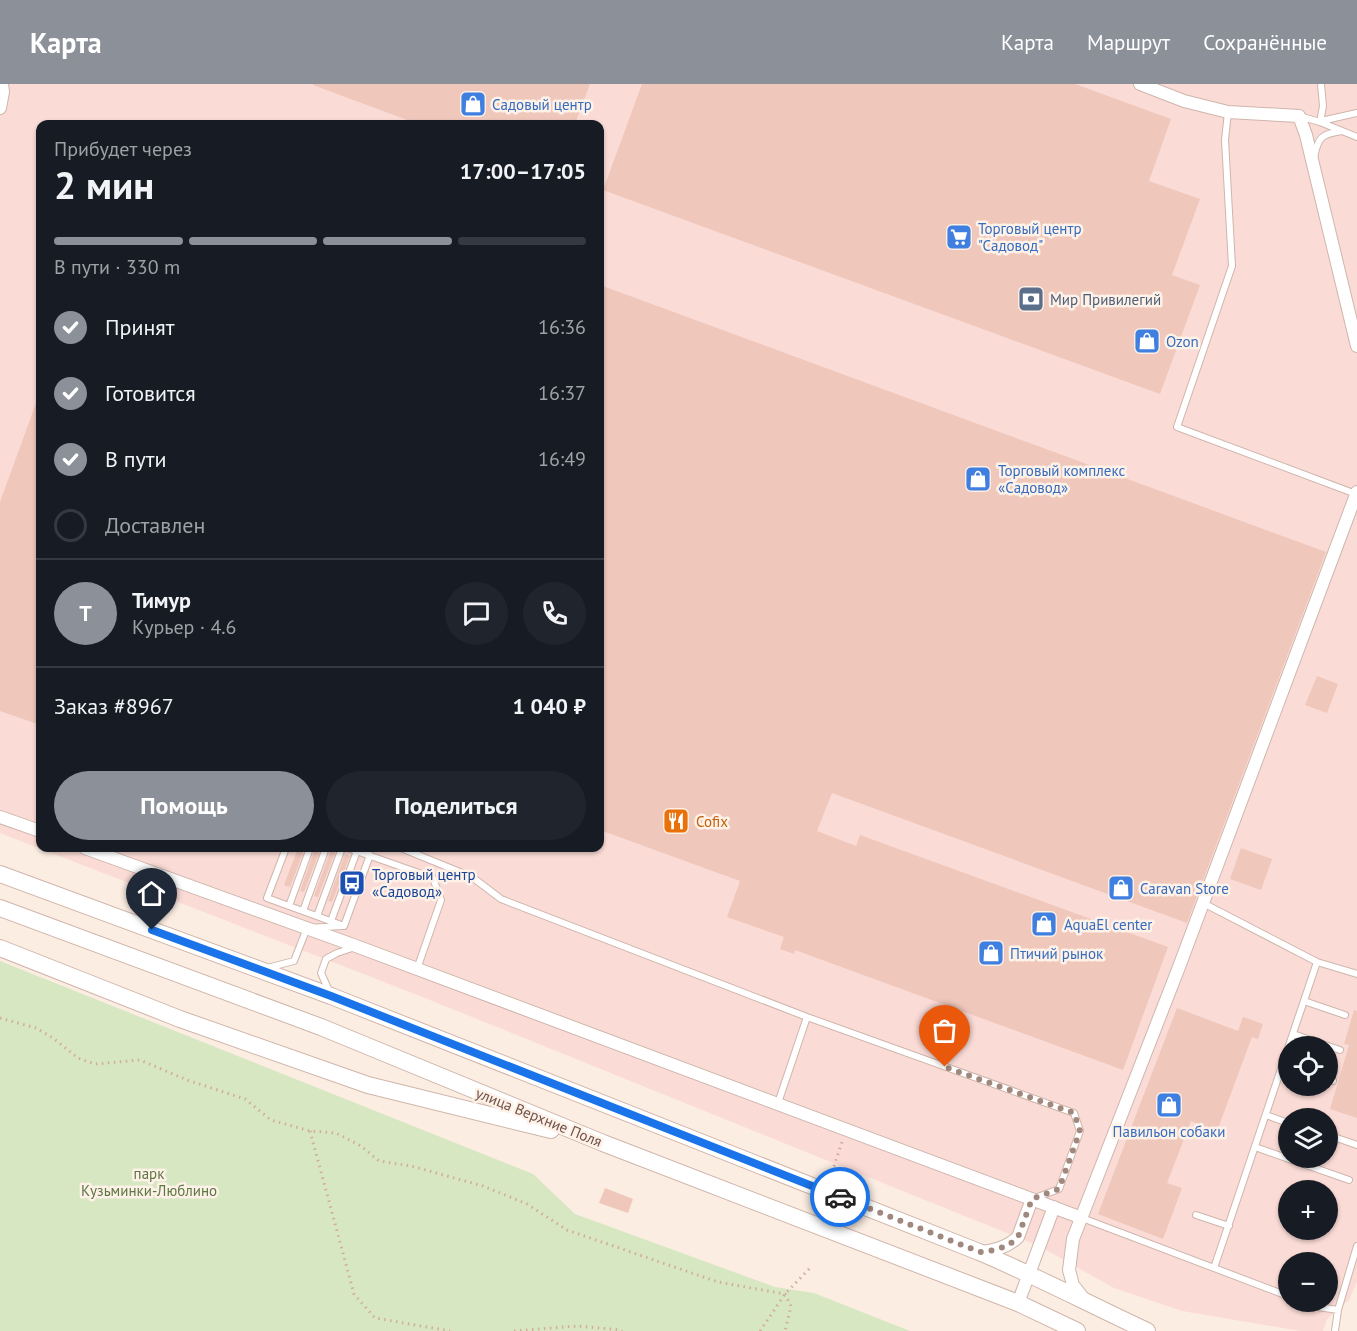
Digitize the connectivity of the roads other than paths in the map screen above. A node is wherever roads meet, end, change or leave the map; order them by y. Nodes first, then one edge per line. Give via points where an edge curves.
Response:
1 (2, 84) edge
2 (1140, 84) edge
3 (1321, 84) edge
4 (0, 108) edge
5 (1228, 112) junction
6 (1357, 112) edge
7 (1299, 116) junction
8 (1320, 122) junction
9 (1342, 131) junction
10 (1357, 137) edge
11 (1314, 164) junction
12 (1357, 346) edge
13 (1357, 493) edge
14 (0, 817) edge
15 (36, 830) edge
16 (96, 852) edge
17 (284, 852) edge
18 (309, 852) edge
19 (325, 852) edge
20 (341, 852) edge
21 (356, 852) edge
22 (362, 852) edge
23 (411, 852) edge
24 (370, 855) junction
25 (0, 874) edge
26 (1203, 903) junction
27 (289, 906) junction
28 (0, 908) edge
29 (303, 911) junction
30 (317, 916) junction
31 (331, 921) junction
32 (344, 926) junction
33 (307, 928) junction
34 (356, 946) junction
35 (0, 948) edge
36 (1317, 962) junction
37 (417, 969) junction
38 (261, 970) junction
39 (1357, 974) edge
40 (331, 996) junction
41 (1304, 1001) junction
42 (1345, 1015) dead end
43 (807, 1017) junction
44 (1293, 1034) joint
45 (1340, 1050) dead end
46 (1278, 1084) edge
47 (777, 1104) junction
48 (1266, 1115) junction
49 (1278, 1119) edge
50 (1338, 1138) edge
51 (603, 1143) junction
52 (1357, 1145) edge
53 (1255, 1147) junction
54 (1349, 1180) dead end
55 (1032, 1199) junction
56 (1054, 1207) junction
57 (1196, 1215) dead end
58 (1082, 1218) junction
59 (1229, 1226) junction
60 (1357, 1246) edge
61 (980, 1252) junction
62 (1214, 1268) junction
63 (1029, 1273) junction
64 (1278, 1292) edge
65 (1018, 1303) junction
66 (1088, 1304) junction
67 (1338, 1310) edge
68 (1338, 1312) edge
69 (1077, 1331) edge
70 (1147, 1331) edge
71 (1335, 1331) edge

1 - 4 street
2 - 5 street
3 - 8 lane
5 - 7 street
5 - 13 lane via 1225,140 1232,266 1177,427
6 - 8 lane
7 - 8 lane
7 - 11 street
8 - 9 lane
9 - 10 lane
9 - 11 lane via 1320,138
11 - 12 street
13 - 26 street
14 - 15 street
16 - 33 street
17 - 27 lane via 267,898
18 - 27 lane
19 - 29 lane
20 - 30 lane
21 - 31 lane
22 - 24 lane
23 - 43 lane via 472,877 501,899
24 - 32 lane
24 - 37 lane via 433,878 441,900
25 - 38 main road
26 - 36 lane
26 - 58 street
27 - 29 lane
28 - 51 main road, улица Верхние Поля via 321,1027
29 - 30 lane
30 - 31 lane
31 - 32 lane
32 - 33 lane
33 - 34 street
33 - 38 lane via 294,961
34 - 37 street
34 - 40 lane via 326,959 321,973
35 - 51 main road via 180,1019 368,1085
36 - 39 lane
36 - 41 lane
37 - 47 street
38 - 40 main road
40 - 61 main road
41 - 42 lane
41 - 44 lane
43 - 47 lane
43 - 55 lane via 1074,1113 1080,1131 1059,1189
44 - 45 lane
46 - 48 lane
47 - 55 street
48 - 49 lane
48 - 53 lane
50 - 52 lane
51 - 65 main road, улица Верхние Поля
53 - 54 lane
53 - 59 lane
55 - 56 street
55 - 61 street via 1014,1242
56 - 58 street
56 - 63 street
57 - 59 lane
58 - 62 lane
58 - 66 street via 1073,1239 1069,1270 1073,1286
59 - 62 lane
60 - 67 lane
61 - 63 main road
62 - 64 lane
63 - 65 street
63 - 66 main road
65 - 69 main road, улица Верхние Поля
66 - 70 main road
68 - 71 lane

